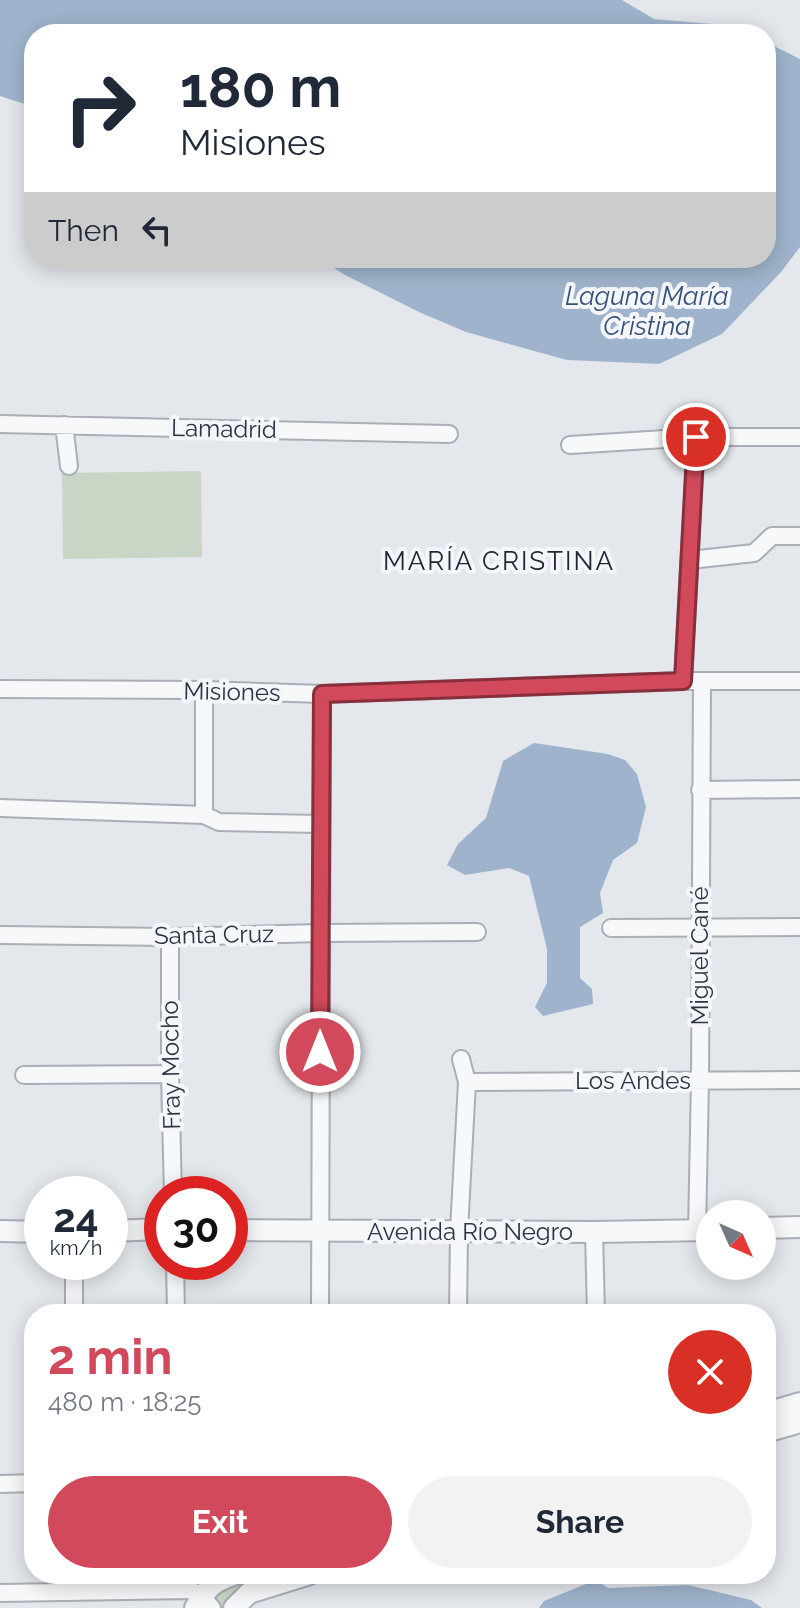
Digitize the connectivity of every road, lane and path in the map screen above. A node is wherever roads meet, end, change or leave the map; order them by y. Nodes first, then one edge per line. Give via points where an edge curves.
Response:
1 (0, 424) edge
2 (64, 425) junction
3 (449, 434) dead end
4 (696, 437) junction
5 (800, 437) edge
6 (570, 445) dead end
7 (69, 466) dead end
8 (800, 536) edge
9 (690, 560) junction
10 (683, 681) junction
11 (800, 681) edge
12 (702, 682) junction
13 (0, 689) edge
14 (204, 690) junction
15 (322, 694) junction
16 (800, 789) edge
17 (700, 790) junction
18 (0, 808) edge
19 (204, 815) junction
20 (320, 824) junction
21 (699, 927) junction
22 (800, 927) edge
23 (611, 928) dead end
24 (477, 932) dead end
25 (320, 933) junction
26 (0, 935) edge
27 (170, 937) junction
28 (461, 1059) dead end
29 (170, 1074) junction
30 (24, 1075) dead end
31 (800, 1080) edge
32 (700, 1081) junction
33 (467, 1082) junction
34 (173, 1176) edge
35 (702, 1200) edge
36 (800, 1227) edge
37 (776, 1228) edge
38 (248, 1230) edge
39 (696, 1230) edge
40 (0, 1231) edge
41 (459, 1231) junction
42 (24, 1232) edge
43 (321, 1232) junction
44 (594, 1232) junction
45 (74, 1280) edge
46 (175, 1280) edge
47 (74, 1304) edge
48 (176, 1304) edge
49 (320, 1304) edge
50 (458, 1304) edge
51 (596, 1304) edge
52 (800, 1403) edge
53 (776, 1410) edge
54 (800, 1422) edge
55 (776, 1429) edge
56 (24, 1483) edge
57 (0, 1484) edge
58 (188, 1584) edge
59 (214, 1584) edge
60 (278, 1584) edge
61 (0, 1593) edge
62 (200, 1600) edge
63 (234, 1608) edge

1 - 2 street, Lamadrid
2 - 3 street, Lamadrid
2 - 7 street
4 - 5 street
4 - 6 street
4 - 9 street
8 - 9 street via 772,536 754,553
9 - 10 street
10 - 12 street, Misiones
10 - 15 street, Misiones
11 - 12 street, Misiones
12 - 17 street, Miguel Cané
13 - 14 street, Misiones
14 - 15 street, Misiones
14 - 19 street
15 - 20 street
16 - 17 street
17 - 21 street, Miguel Cané
18 - 19 street
19 - 20 street via 219,822
20 - 25 street
21 - 22 street
21 - 23 street
21 - 32 street, Miguel Cané
24 - 25 street, Santa Cruz
25 - 27 street, Santa Cruz
25 - 43 street
26 - 27 street, Santa Cruz
27 - 29 street, Fray Mocho
28 - 33 street
29 - 30 street
29 - 34 street, Fray Mocho
31 - 32 street, Los Andes
32 - 33 street, Los Andes
32 - 35 street, Miguel Cané
33 - 41 street
36 - 37 street
38 - 43 street, Avenida Río Negro
39 - 44 street, Avenida Río Negro
40 - 42 street
41 - 43 street, Avenida Río Negro
41 - 44 street, Avenida Río Negro
41 - 50 street
43 - 49 street
44 - 51 street
45 - 47 street
46 - 48 street
52 - 53 street
54 - 55 street
56 - 57 street
58 - 62 street
59 - 62 street
60 - 63 street via 249,1593
61 - 62 street

